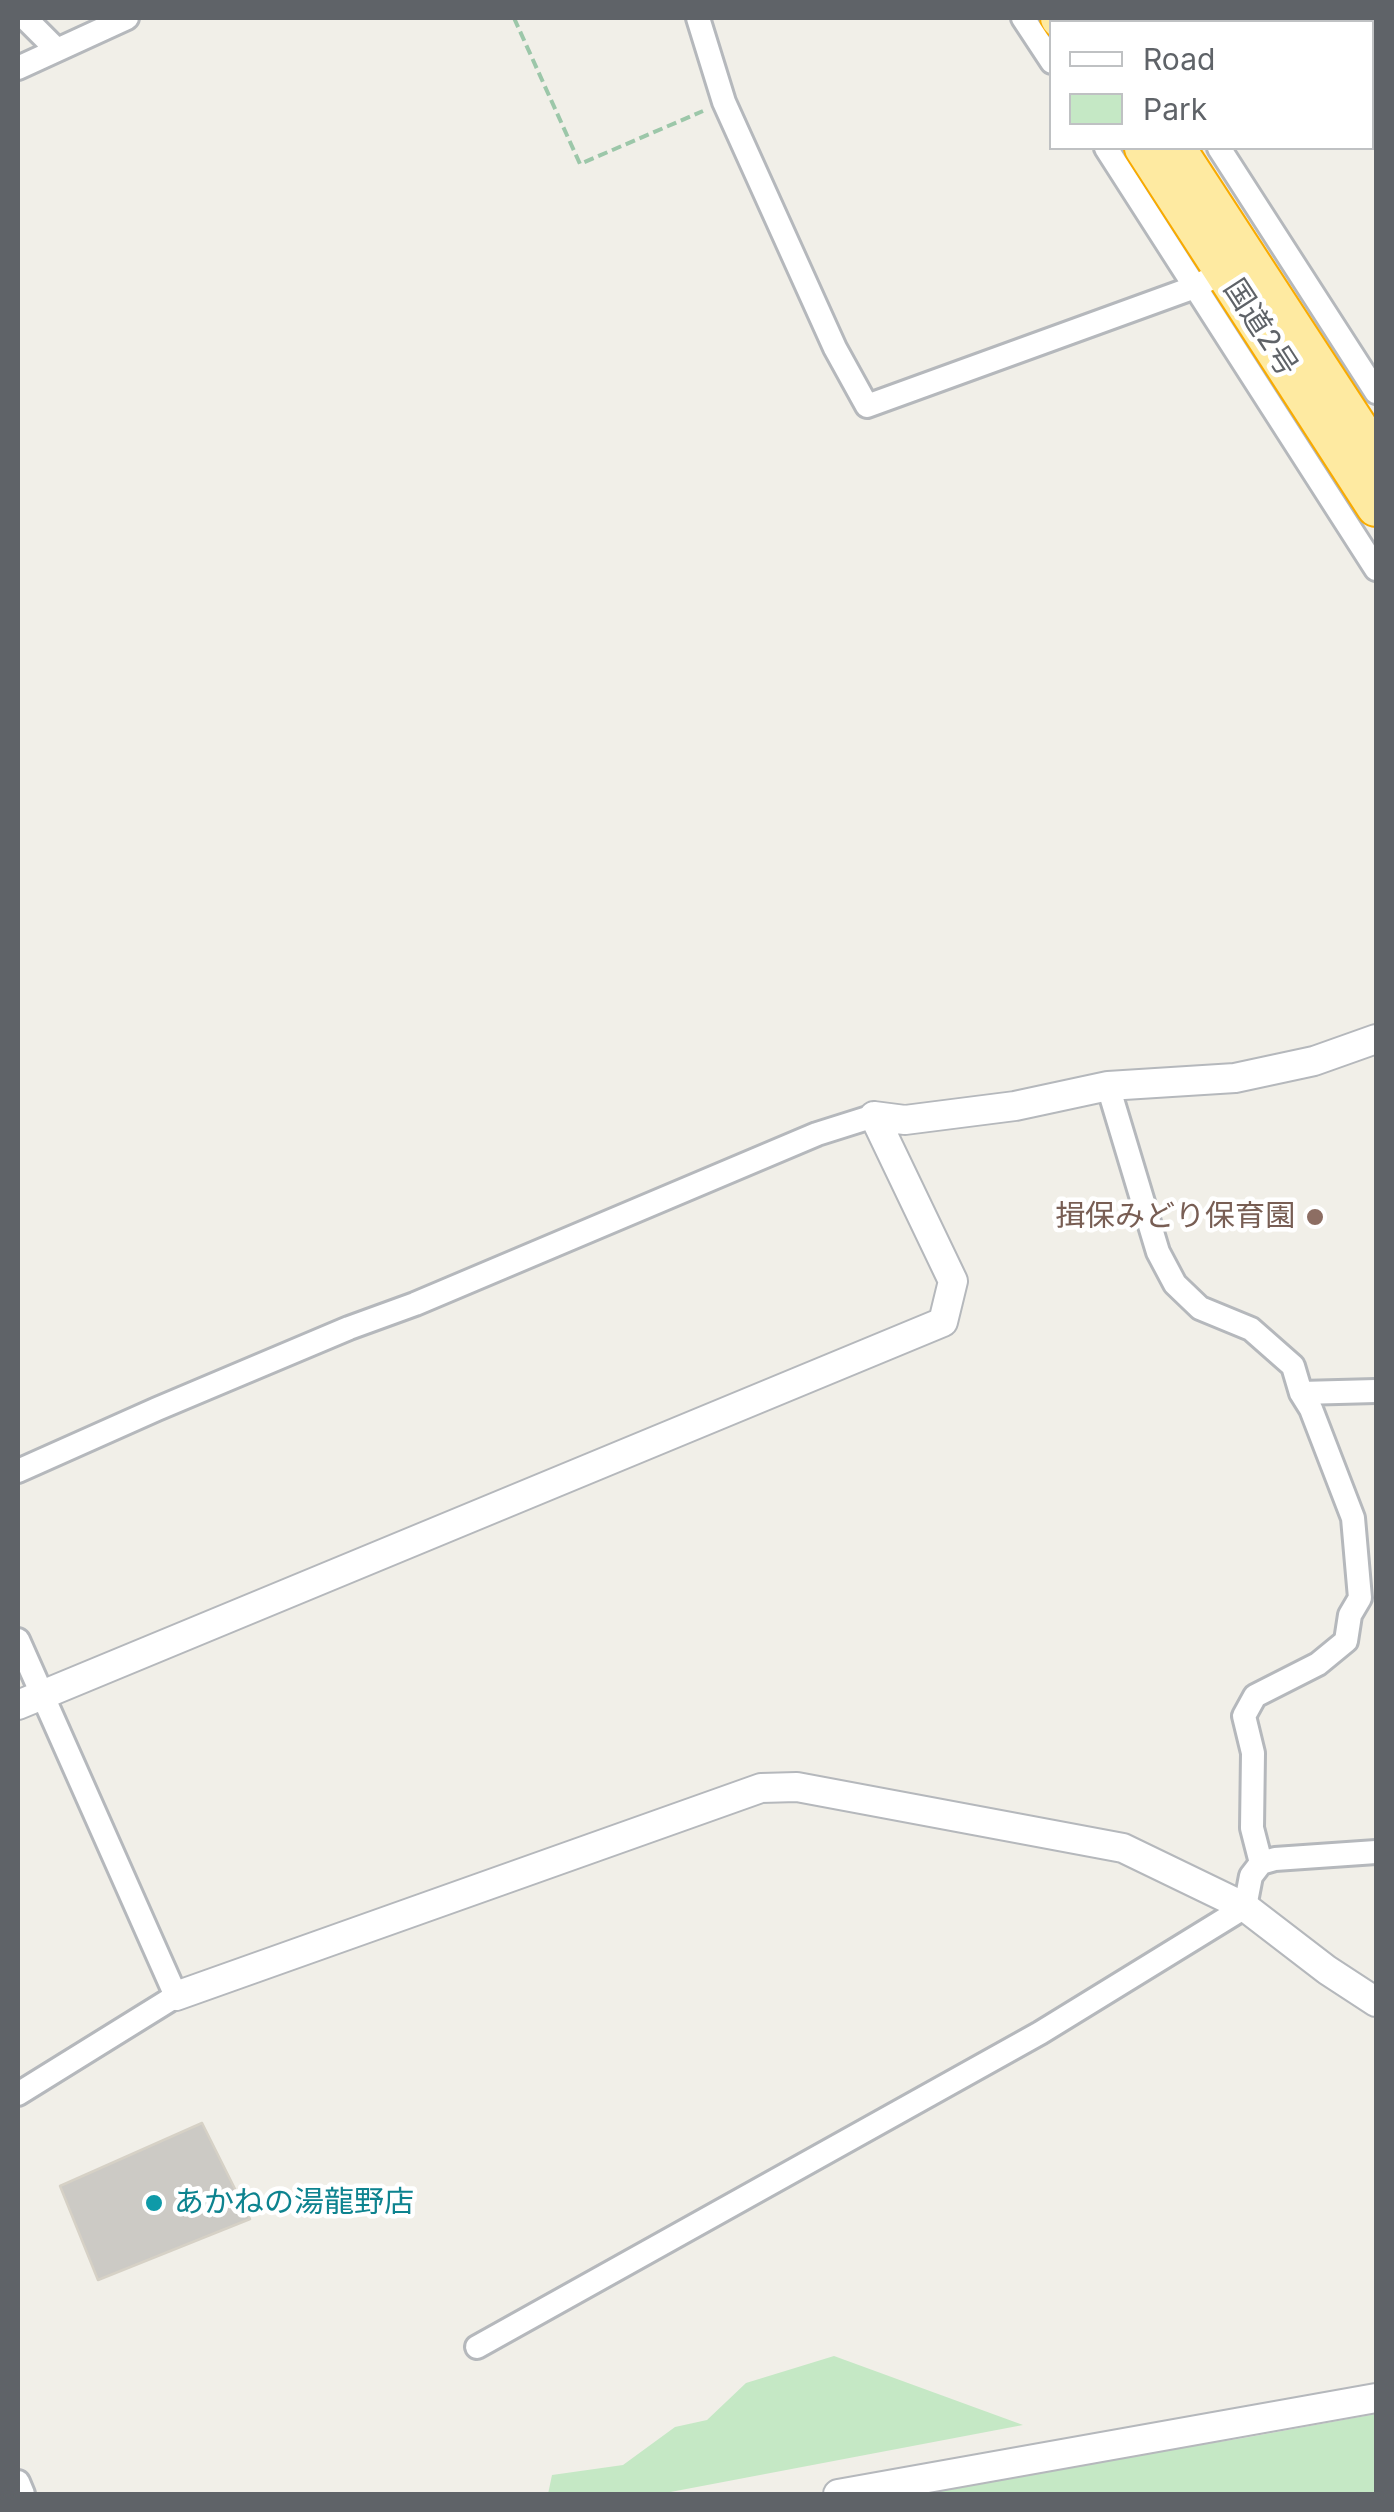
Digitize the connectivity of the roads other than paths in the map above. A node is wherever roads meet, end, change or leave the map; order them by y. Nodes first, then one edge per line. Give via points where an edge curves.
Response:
1 (25, 18) edge
2 (127, 18) edge
3 (698, 18) edge
4 (1023, 18) edge
5 (58, 50) junction
6 (1049, 57) edge
7 (18, 68) edge
8 (1108, 150) edge
9 (1145, 150) edge
10 (1177, 150) edge
11 (1219, 150) edge
12 (1210, 279) junction
13 (1376, 392) edge
14 (1376, 455) edge
15 (1376, 508) edge
16 (1376, 570) edge
17 (1376, 1039) edge
18 (1108, 1086) junction
19 (874, 1116) junction
20 (1376, 1391) edge
21 (1301, 1393) junction
22 (18, 1472) edge
23 (18, 1640) edge
24 (29, 1700) edge
25 (1376, 1852) edge
26 (1262, 1863) junction
27 (1245, 1907) junction
28 (176, 1996) junction
29 (1376, 2002) edge
30 (18, 2094) edge
31 (477, 2346) dead end
32 (1376, 2398) edge
33 (18, 2482) edge
34 (22, 2494) edge
35 (838, 2494) edge

1 - 5 street
2 - 5 street
3 - 12 street via 724,102 867,406
4 - 6 street
5 - 7 street
8 - 12 street
9 - 12 highway, 国道2号
10 - 14 highway, 国道2号
11 - 13 street
12 - 15 highway, 国道2号
12 - 16 street
17 - 18 street via 1235,1078
18 - 19 street via 1015,1106 905,1120
18 - 21 street via 1158,1252 1175,1284 1200,1308 1251,1329 1292,1366
19 - 22 street via 349,1328
19 - 24 street via 953,1281 943,1322
20 - 21 street
21 - 26 street via 1352,1518 1360,1598 1346,1641 1318,1664 1254,1696 1244,1716 1253,1753 1252,1828
23 - 24 street
24 - 28 street
25 - 26 street
26 - 27 street via 1251,1876
27 - 28 street via 1123,1848 797,1787 760,1788
27 - 29 street
27 - 31 street via 1040,2033
28 - 30 street
32 - 35 street
33 - 34 street

